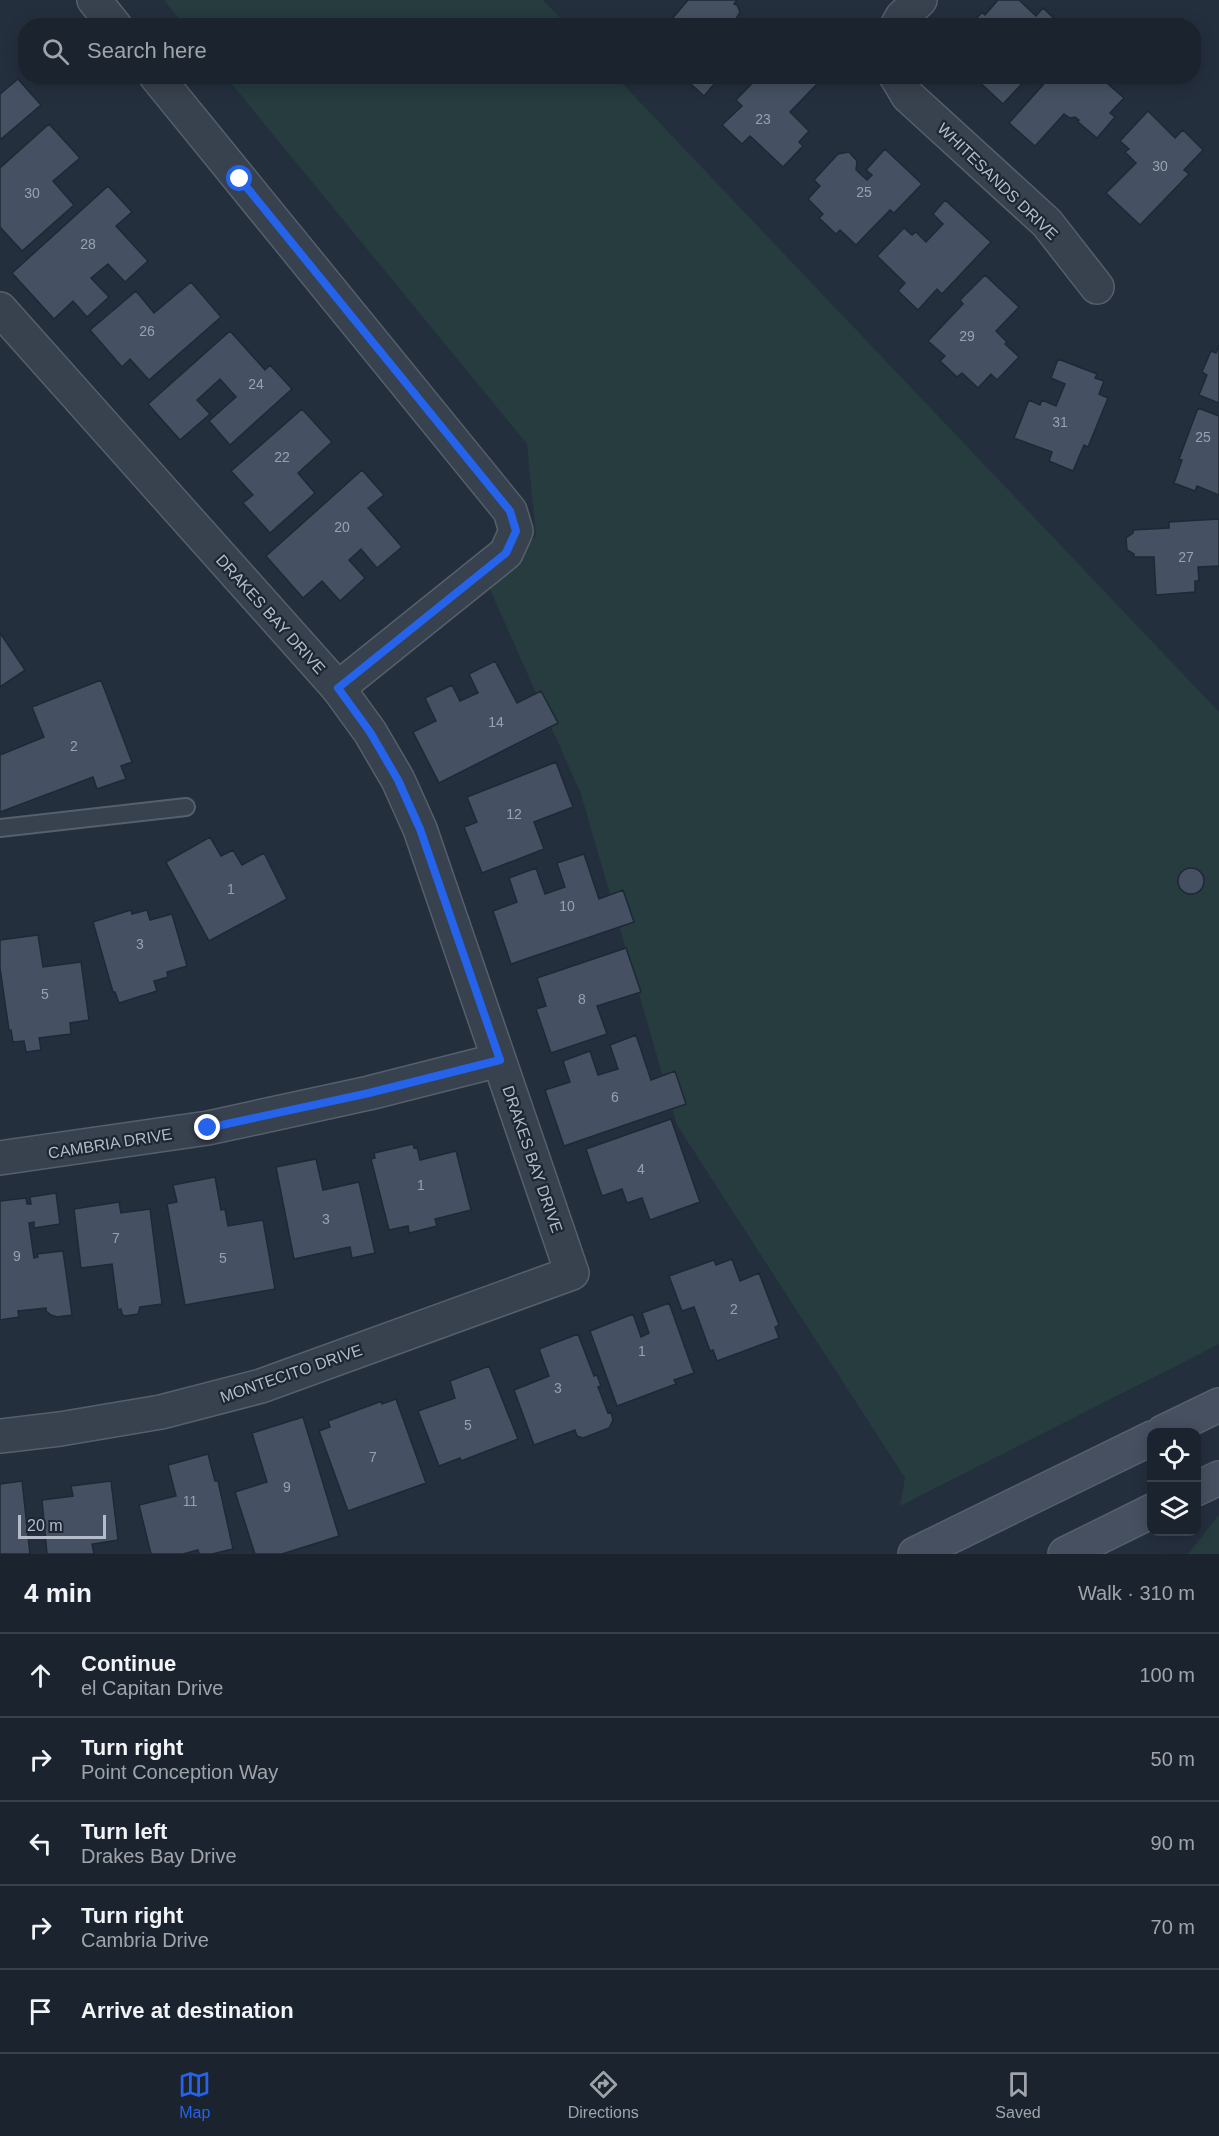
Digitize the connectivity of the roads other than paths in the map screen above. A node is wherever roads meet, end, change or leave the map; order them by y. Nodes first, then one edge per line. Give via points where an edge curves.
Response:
1 (94, 0) edge
2 (920, 0) edge
3 (109, 18) edge
4 (901, 18) edge
5 (163, 84) edge
6 (901, 84) edge
7 (1097, 287) dead end
8 (0, 309) edge
9 (338, 688) junction
10 (186, 807) dead end
11 (0, 828) edge
12 (500, 1060) junction
13 (0, 1158) edge
14 (572, 1273) joint
15 (1219, 1405) edge
16 (1171, 1428) edge
17 (0, 1436) edge
18 (1147, 1440) edge
19 (1219, 1478) edge
20 (1201, 1488) edge
21 (1147, 1515) edge
22 (1096, 1547) edge
23 (915, 1554) edge
24 (1065, 1554) edge

1 - 3 street
2 - 4 street
5 - 9 street via 510,511 516,531 506,553
6 - 7 street, WHITESANDS DRIVE via 908,96 1047,223
8 - 9 street, DRAKES BAY DRIVE
9 - 12 street, DRAKES BAY DRIVE via 398,780 420,829
10 - 11 lane
12 - 13 street, CAMBRIA DRIVE via 208,1128
12 - 14 street, DRAKES BAY DRIVE
14 - 17 street, MONTECITO DRIVE via 261,1386 161,1412
15 - 16 main road
18 - 23 main road
19 - 20 main road
21 - 22 main road
22 - 24 main road

